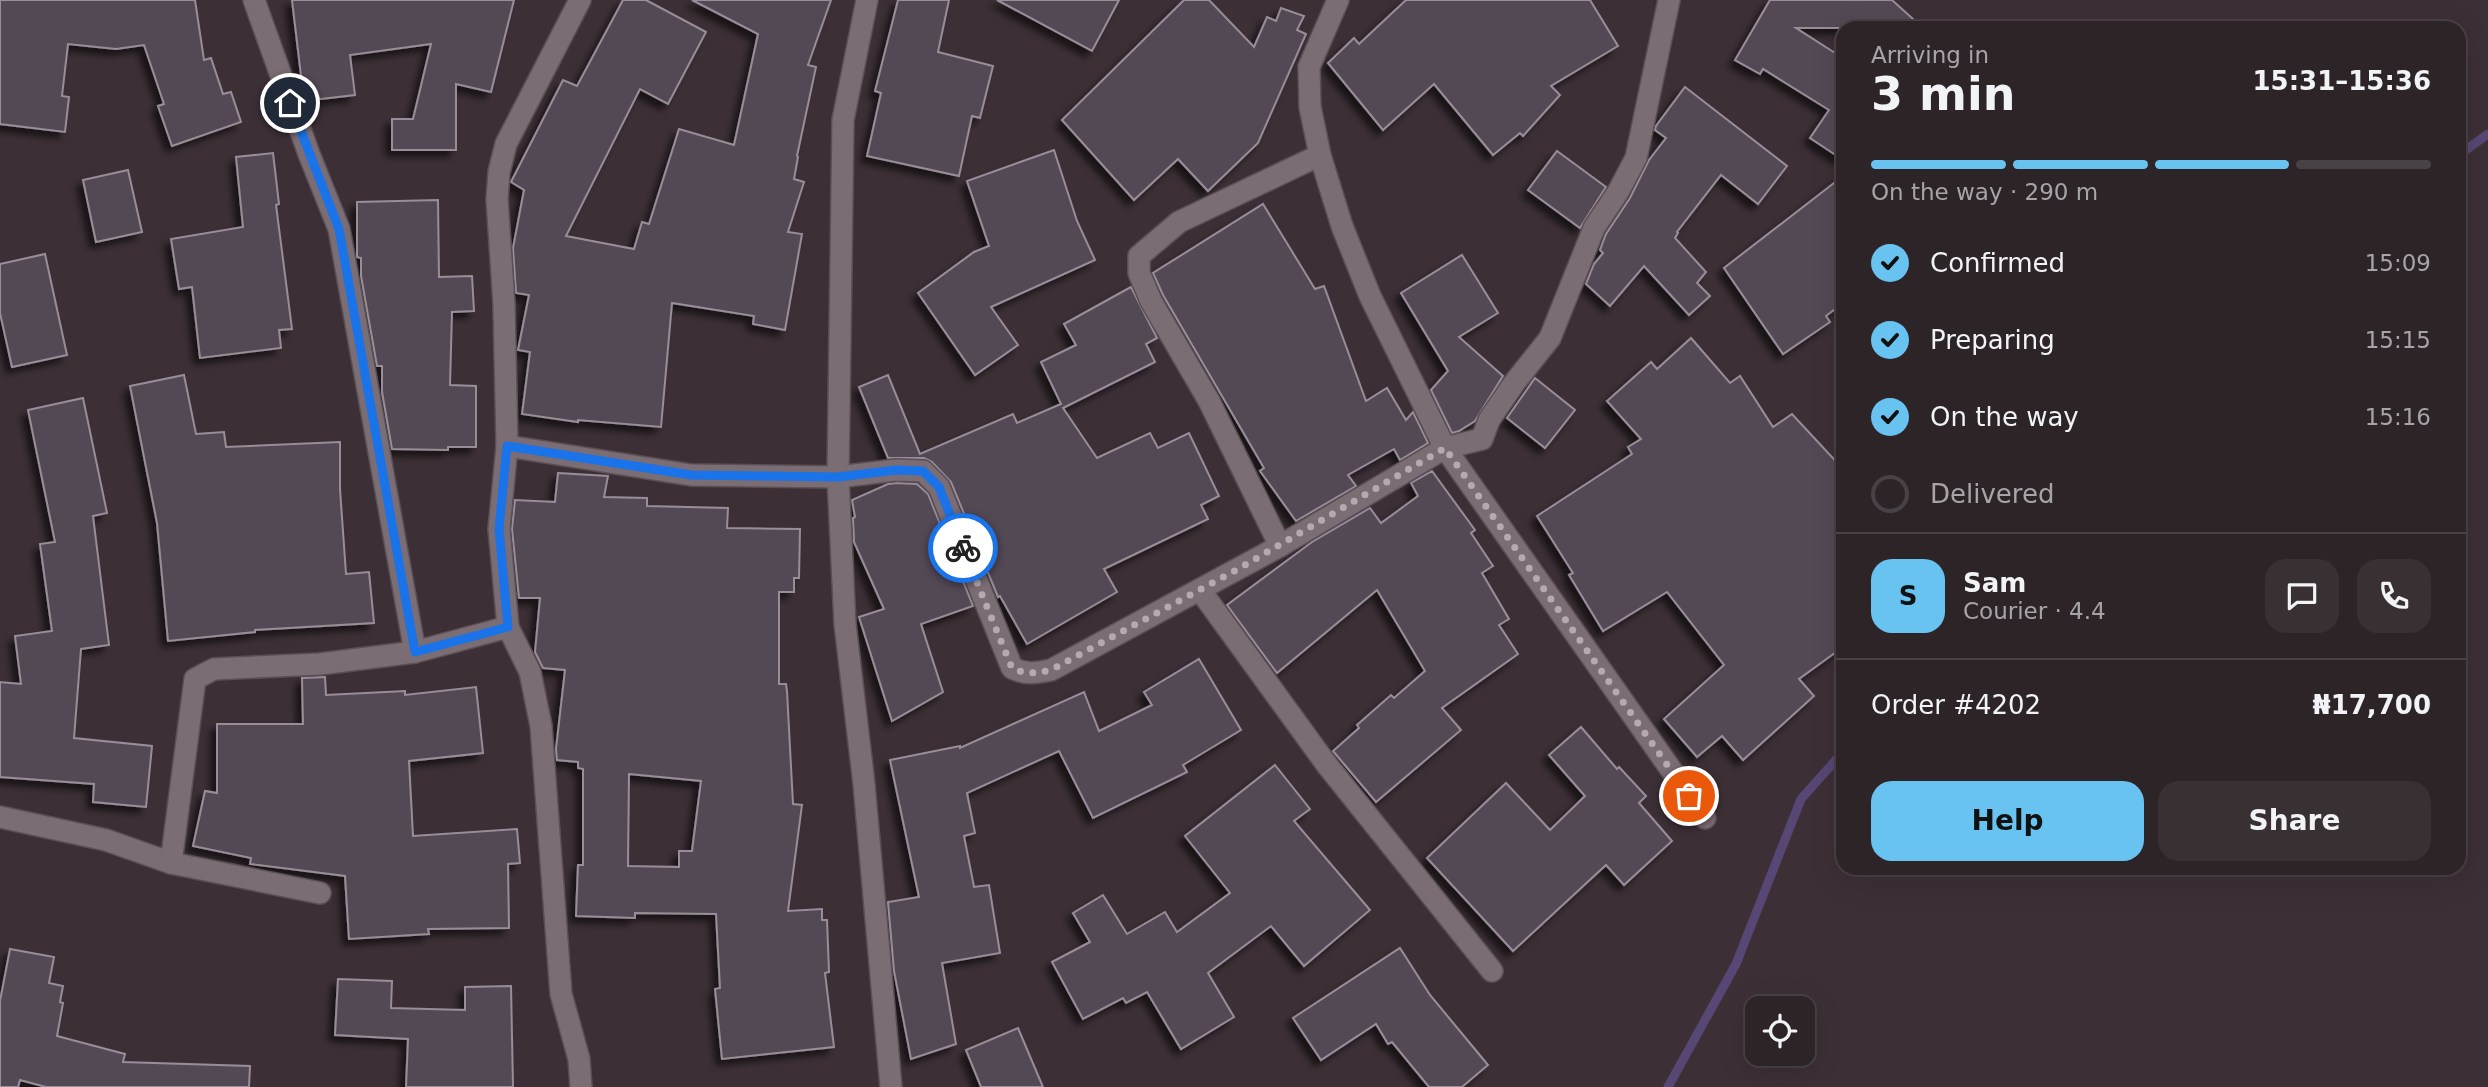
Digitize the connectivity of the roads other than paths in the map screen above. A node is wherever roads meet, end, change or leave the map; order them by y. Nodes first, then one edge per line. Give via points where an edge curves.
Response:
1 (254, 0) edge
2 (580, 0) edge
3 (867, 0) edge
4 (1338, 0) edge
5 (1669, 0) edge
6 (1320, 155) junction
7 (507, 446) junction
8 (1445, 448) junction
9 (838, 477) junction
10 (1280, 545) junction
11 (1200, 590) junction
12 (508, 627) junction
13 (415, 652) junction
14 (0, 817) edge
15 (1705, 818) dead end
16 (171, 863) junction
17 (320, 893) dead end
18 (1492, 971) dead end
19 (580, 1087) edge
20 (891, 1087) edge

1 - 13 street via 339,229
2 - 7 street via 506,144 499,172
3 - 9 street via 843,120
4 - 6 street via 1309,67
5 - 8 street via 1636,158 1594,228 1550,338 1514,382 1482,439
6 - 8 street via 1370,296
6 - 10 street via 1179,222 1139,256 1139,273 1150,301 1209,401
7 - 9 street via 691,475
7 - 12 street via 499,529
8 - 10 street
8 - 15 street
9 - 11 street via 915,469 939,487 1012,668 1020,673 1051,670
9 - 20 street via 845,624
10 - 11 street
11 - 18 street via 1327,765
12 - 13 street
12 - 19 street via 530,672 541,726 561,994 579,1059
13 - 16 street via 320,664 214,669 195,678
14 - 16 street via 106,840
16 - 17 street

